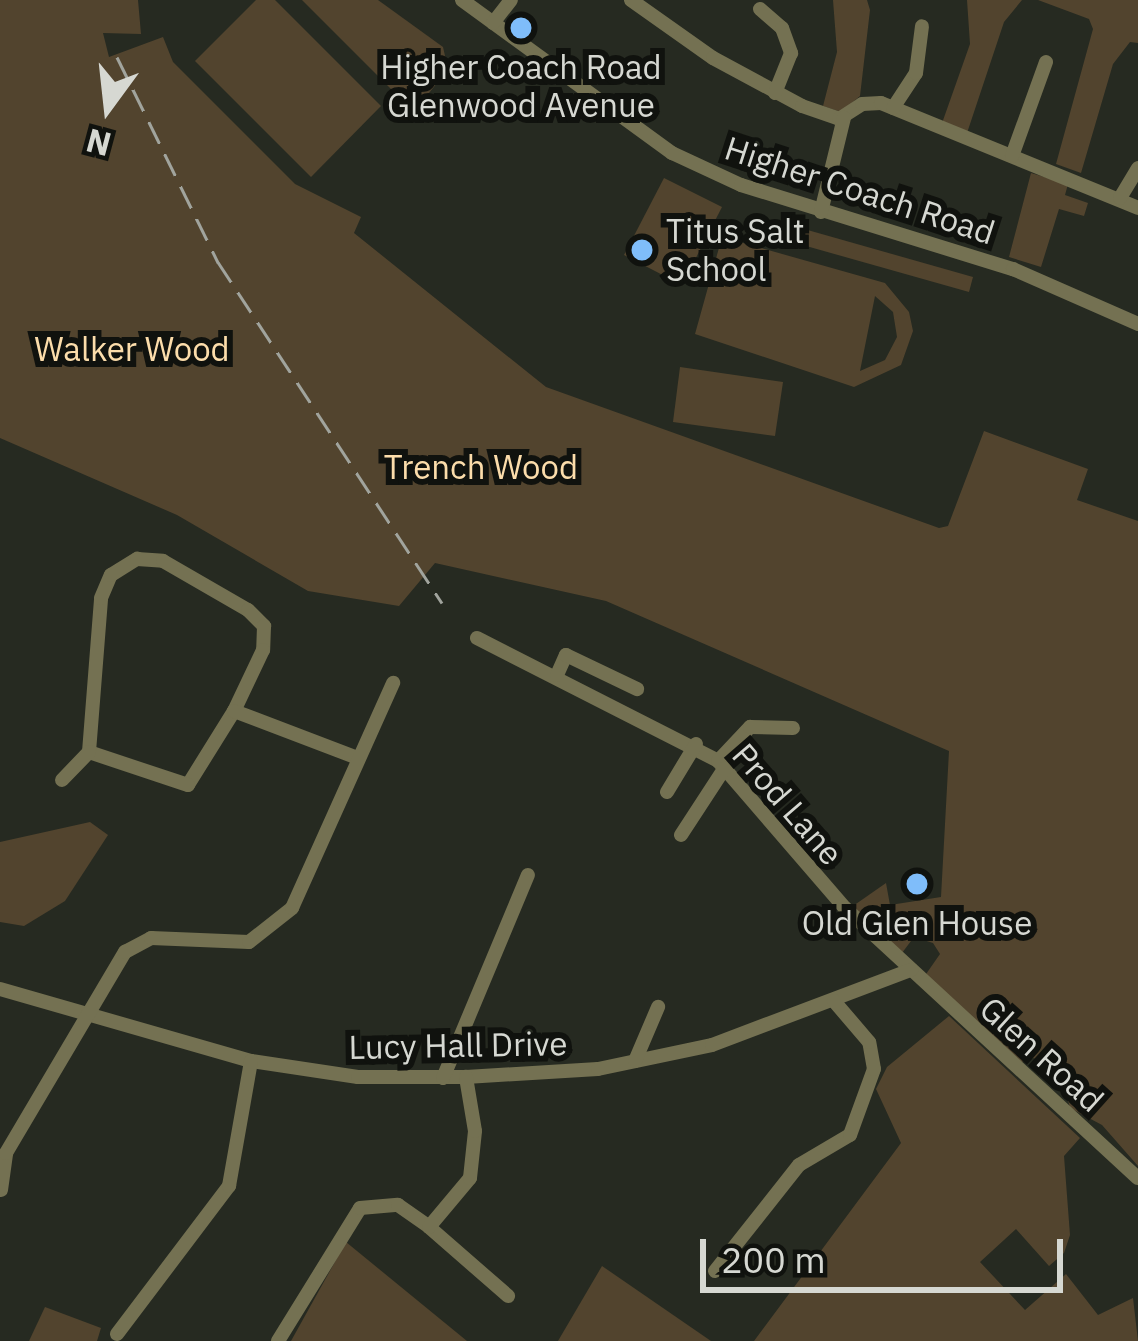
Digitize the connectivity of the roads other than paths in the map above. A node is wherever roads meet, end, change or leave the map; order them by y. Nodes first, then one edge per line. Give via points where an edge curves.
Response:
1 (463, 0) edge
2 (511, 0) edge
3 (632, 0) edge
4 (760, 9) dead end
5 (493, 23) junction
6 (922, 26) dead end
7 (1046, 62) dead end
8 (775, 94) junction
9 (893, 108) junction
10 (844, 118) junction
11 (1012, 157) junction
12 (1138, 167) edge
13 (1120, 198) junction
14 (1138, 208) edge
15 (821, 212) junction
16 (1138, 324) edge
17 (477, 638) dead end
18 (557, 675) junction
19 (393, 683) dead end
20 (638, 688) dead end
21 (234, 711) junction
22 (793, 728) dead end
23 (696, 744) junction
24 (88, 752) junction
25 (358, 758) junction
26 (721, 765) junction
27 (62, 780) dead end
28 (667, 792) dead end
29 (681, 835) dead end
30 (528, 875) dead end
31 (911, 970) junction
32 (0, 989) edge
33 (834, 1000) junction
34 (658, 1007) dead end
35 (90, 1013) junction
36 (251, 1061) junction
37 (635, 1061) junction
38 (466, 1077) junction
39 (443, 1078) junction
40 (1138, 1178) edge
41 (1, 1190) edge
42 (429, 1227) junction
43 (715, 1270) dead end
44 (508, 1296) dead end
45 (117, 1334) dead end
46 (278, 1341) edge

1 - 5 street, Higher Coach Road
2 - 5 street
3 - 8 street
4 - 8 street via 782,28 791,53
5 - 15 street, Higher Coach Road via 672,153
6 - 9 street via 916,73
7 - 11 street
8 - 10 street
9 - 10 street via 869,102
9 - 11 street
10 - 15 street
11 - 13 street
12 - 13 street
13 - 14 street
15 - 16 street, Higher Coach Road via 1013,269
17 - 18 street, Prod Lane
18 - 20 street via 566,655
18 - 23 street, Prod Lane
19 - 25 street
21 - 24 street via 188,784
21 - 24 street via 263,650 264,626 163,561 137,559 111,575 101,598
21 - 25 street
22 - 26 street via 750,727
23 - 26 street, Prod Lane
23 - 28 street
24 - 27 street
25 - 35 street via 304,890 277,926 232,946 137,941
26 - 29 street
26 - 31 street, Prod Lane via 772,832
30 - 39 street
31 - 33 street, Lucy Hall Drive
31 - 40 street, Glen Road
32 - 35 street, Lucy Hall Drive
33 - 37 street, Lucy Hall Drive via 755,1033
33 - 43 street via 868,1042 874,1069 850,1135 799,1165
34 - 37 street
35 - 36 street, Lucy Hall Drive
35 - 41 street via 6,1153
36 - 39 street, Lucy Hall Drive via 358,1077
36 - 45 street via 229,1186
37 - 38 street, Lucy Hall Drive
38 - 39 street, Lucy Hall Drive
38 - 42 street via 475,1131 470,1178
42 - 44 street
42 - 46 street via 398,1205 360,1208

